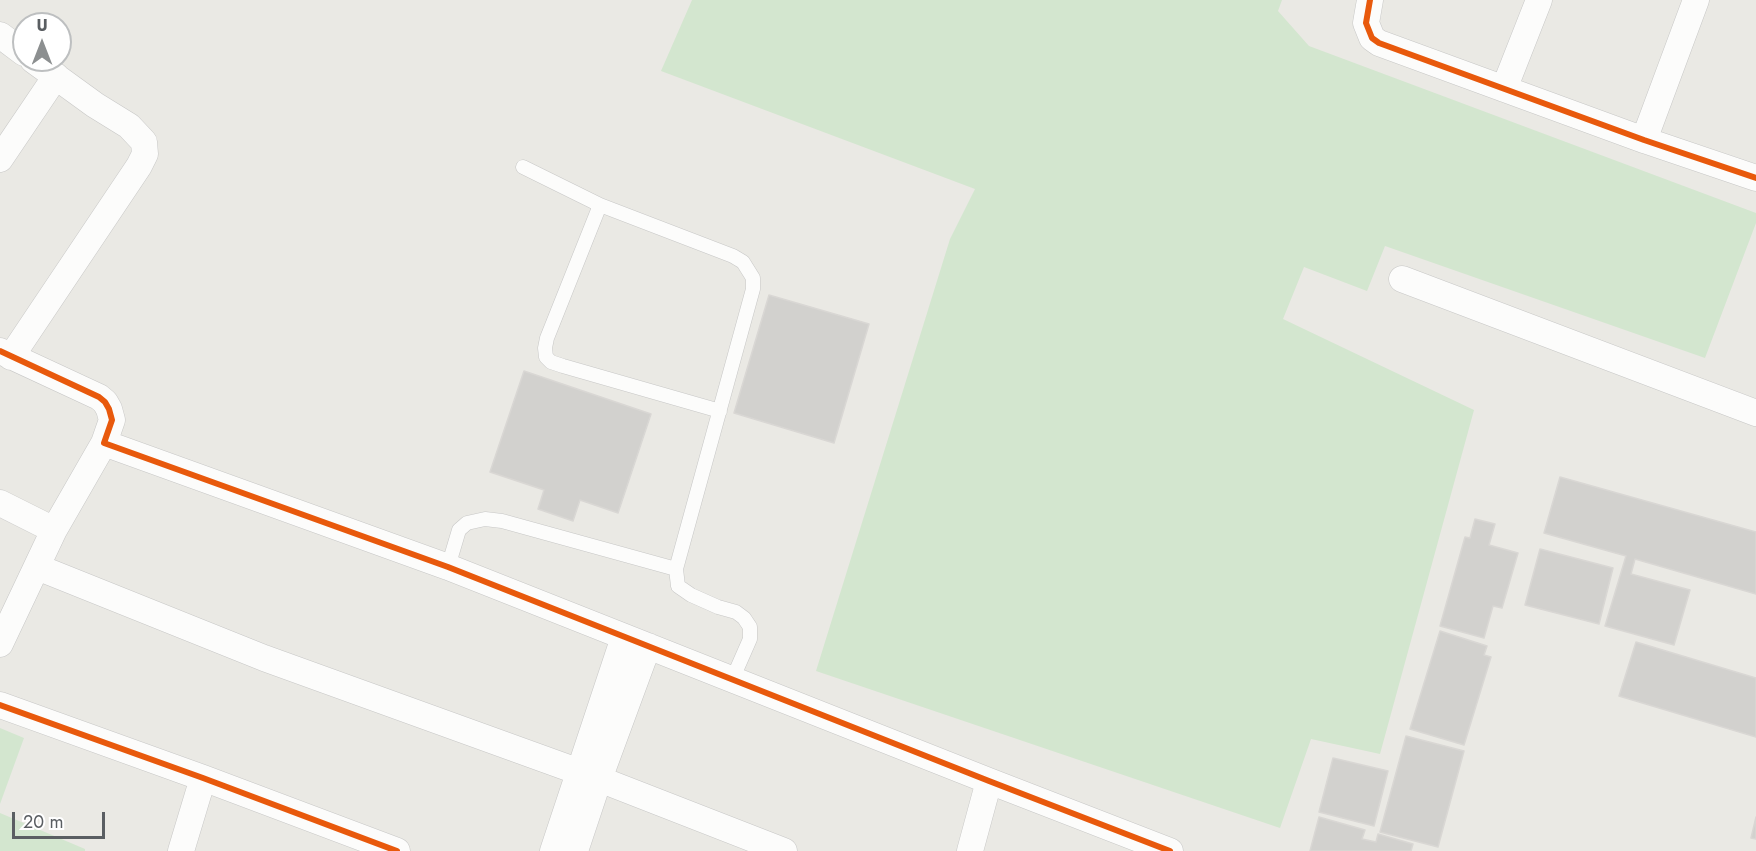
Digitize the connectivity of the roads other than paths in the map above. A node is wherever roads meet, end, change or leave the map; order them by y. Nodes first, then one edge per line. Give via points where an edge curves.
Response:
1 (1370, 0) edge
2 (1539, 0) edge
3 (1696, 0) edge
4 (50, 72) edge
5 (56, 76) junction
6 (1504, 89) junction
7 (1644, 141) junction
8 (0, 159) edge
9 (524, 167) dead end
10 (1756, 178) edge
11 (600, 205) junction
12 (1402, 279) dead end
13 (6, 354) edge
14 (720, 411) junction
15 (1756, 413) edge
16 (104, 443) junction
17 (0, 503) edge
18 (54, 530) junction
19 (37, 567) junction
20 (448, 567) junction
21 (676, 569) junction
22 (624, 637) junction
23 (0, 645) edge
24 (648, 646) junction
25 (732, 680) junction
26 (0, 705) edge
27 (589, 775) junction
28 (203, 778) junction
29 (989, 782) junction
30 (181, 851) edge
31 (397, 851) edge
32 (553, 851) edge
33 (575, 851) edge
34 (784, 851) edge
35 (970, 851) edge
36 (1170, 851) edge

1 - 6 street via 1366,23 1372,38 1379,43
2 - 6 street
3 - 7 street
4 - 5 street
5 - 8 street
5 - 13 street via 138,134 144,142 145,154
6 - 7 street
7 - 10 street
9 - 11 lane
11 - 14 lane via 733,256 749,269 753,289
11 - 14 lane via 547,338 546,357 563,366
12 - 15 street
13 - 16 street via 105,402 112,420
14 - 21 lane
16 - 18 street
16 - 20 street
17 - 18 street
18 - 19 street
19 - 23 street
19 - 27 street via 264,658
20 - 21 lane via 459,530 467,523 485,519
20 - 22 street
21 - 25 lane via 678,586 736,612 750,627 750,639
22 - 24 street
22 - 27 street
24 - 25 street
24 - 27 street
25 - 29 street
26 - 28 street
27 - 32 street
27 - 33 street
27 - 34 street
28 - 30 street
28 - 31 street
29 - 35 street
29 - 36 street

